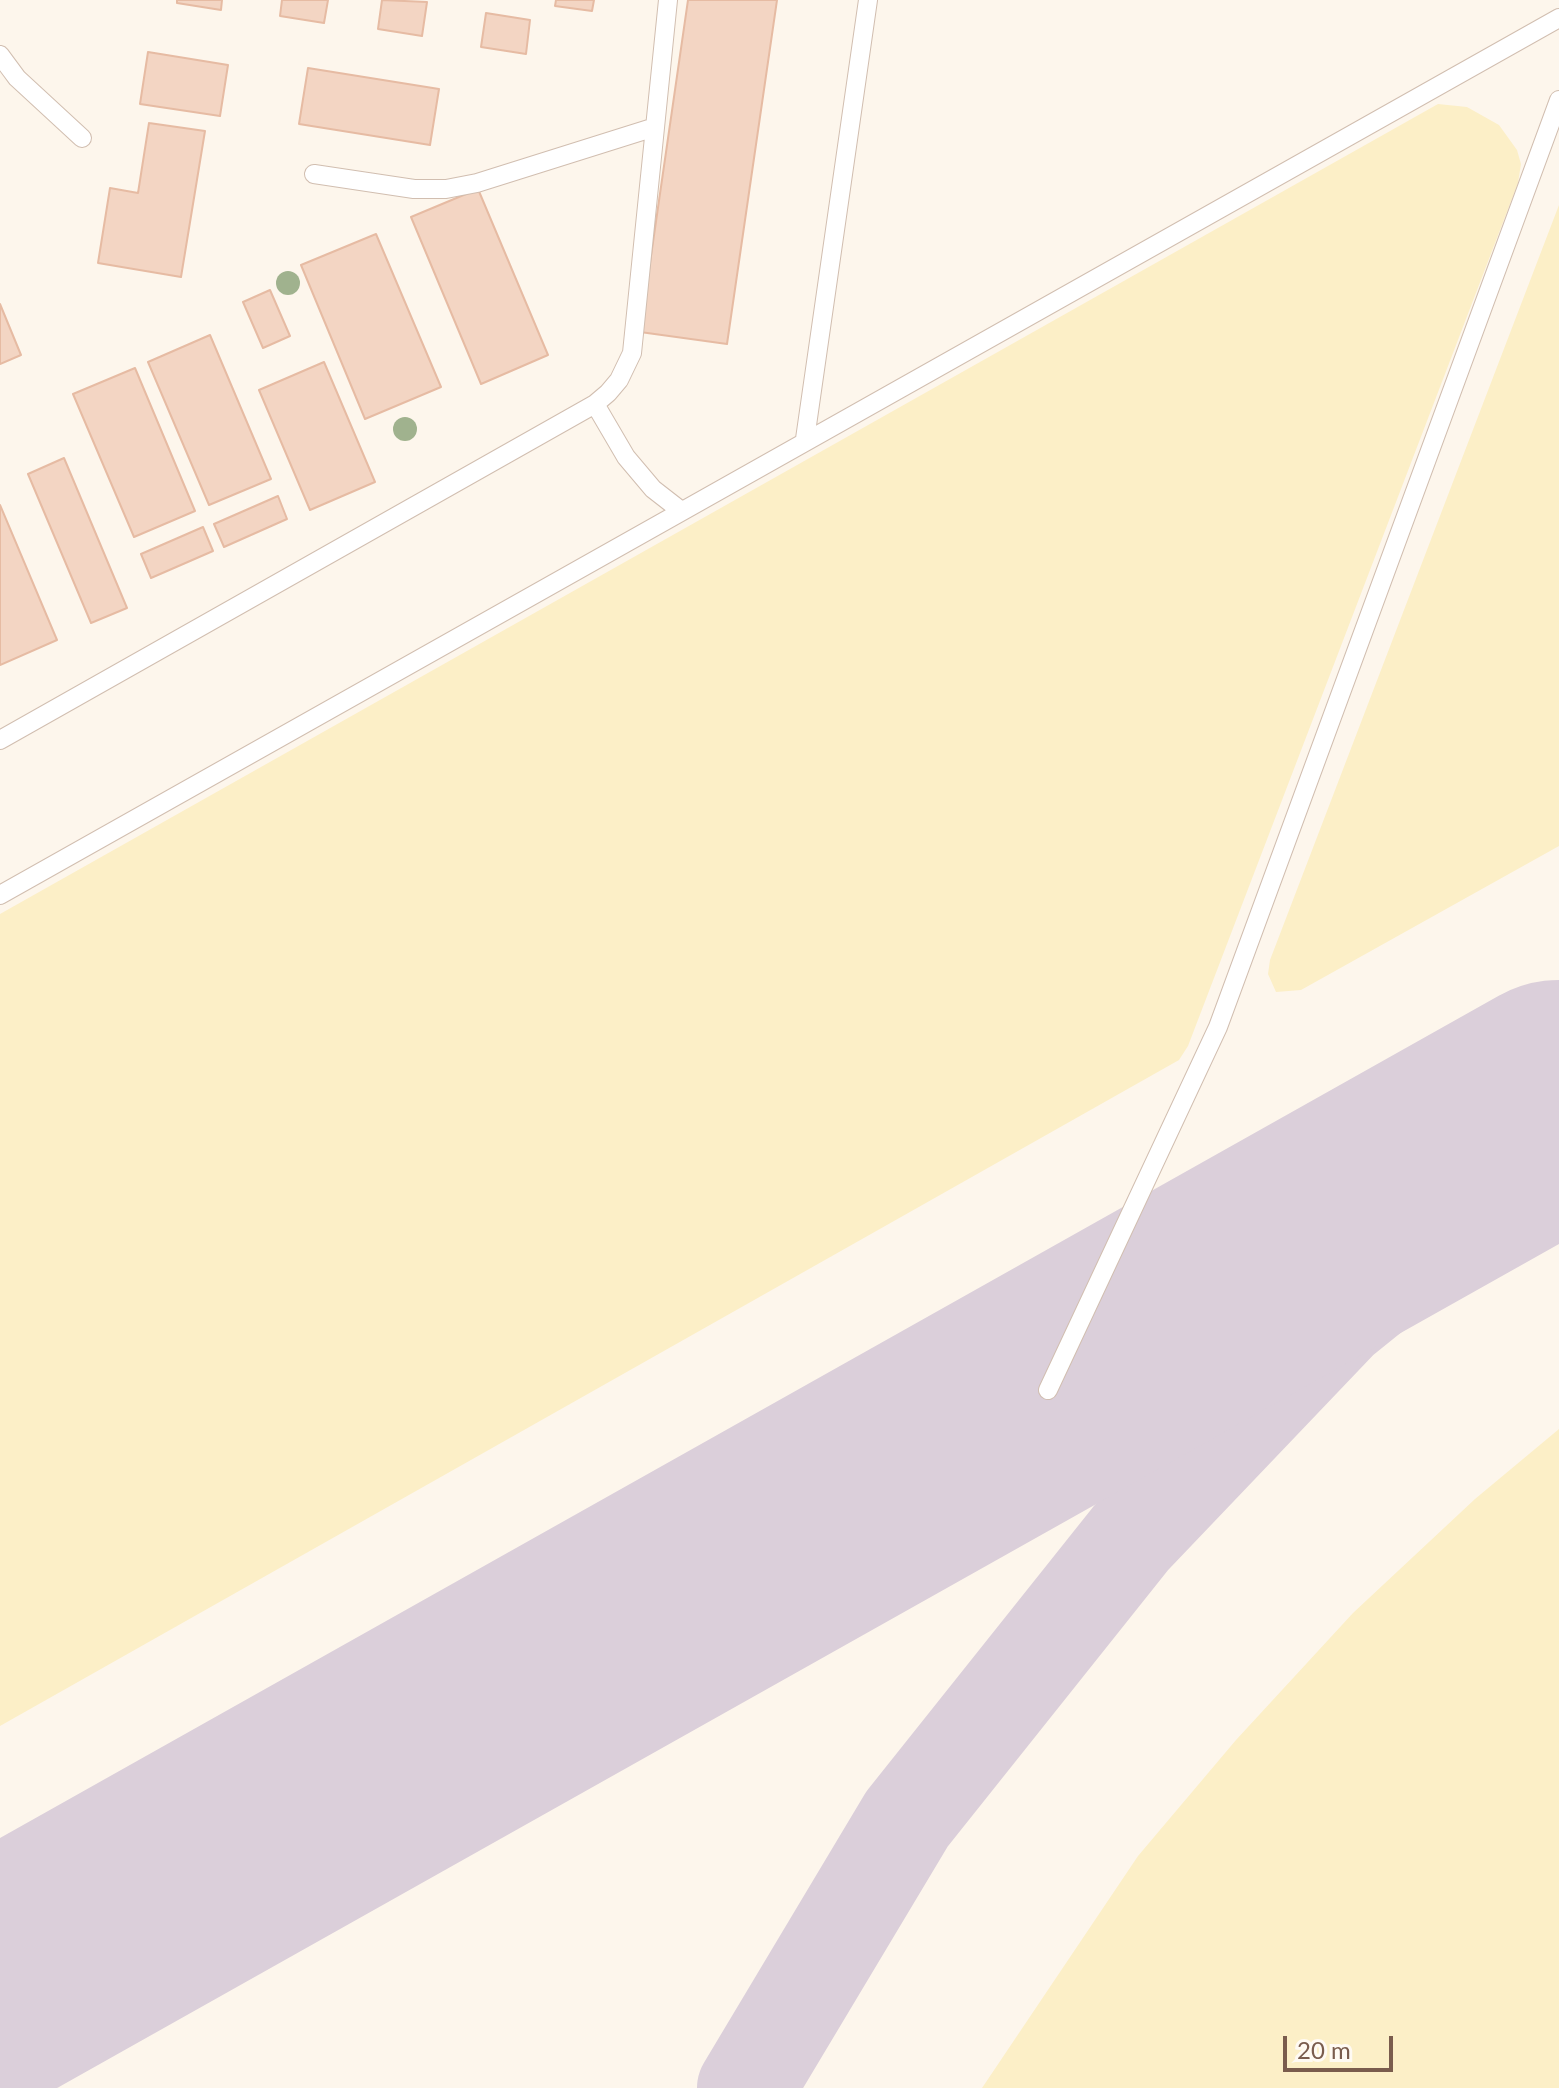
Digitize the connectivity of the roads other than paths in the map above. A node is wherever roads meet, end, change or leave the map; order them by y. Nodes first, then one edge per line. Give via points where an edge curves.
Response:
1 (668, 0) edge
2 (868, 0) edge
3 (1559, 18) edge
4 (0, 55) edge
5 (1559, 100) edge
6 (655, 127) junction
7 (82, 138) dead end
8 (314, 174) dead end
9 (595, 404) junction
10 (805, 439) junction
11 (680, 510) junction
12 (0, 740) edge
13 (0, 895) edge
14 (1048, 1390) dead end

1 - 6 lane
2 - 10 lane
3 - 10 lane
4 - 7 lane via 17,78
5 - 14 lane via 1218,1027
6 - 8 lane via 446,189
6 - 9 lane via 632,353 619,380
9 - 11 lane via 626,457
9 - 12 lane
10 - 11 lane
11 - 13 lane

